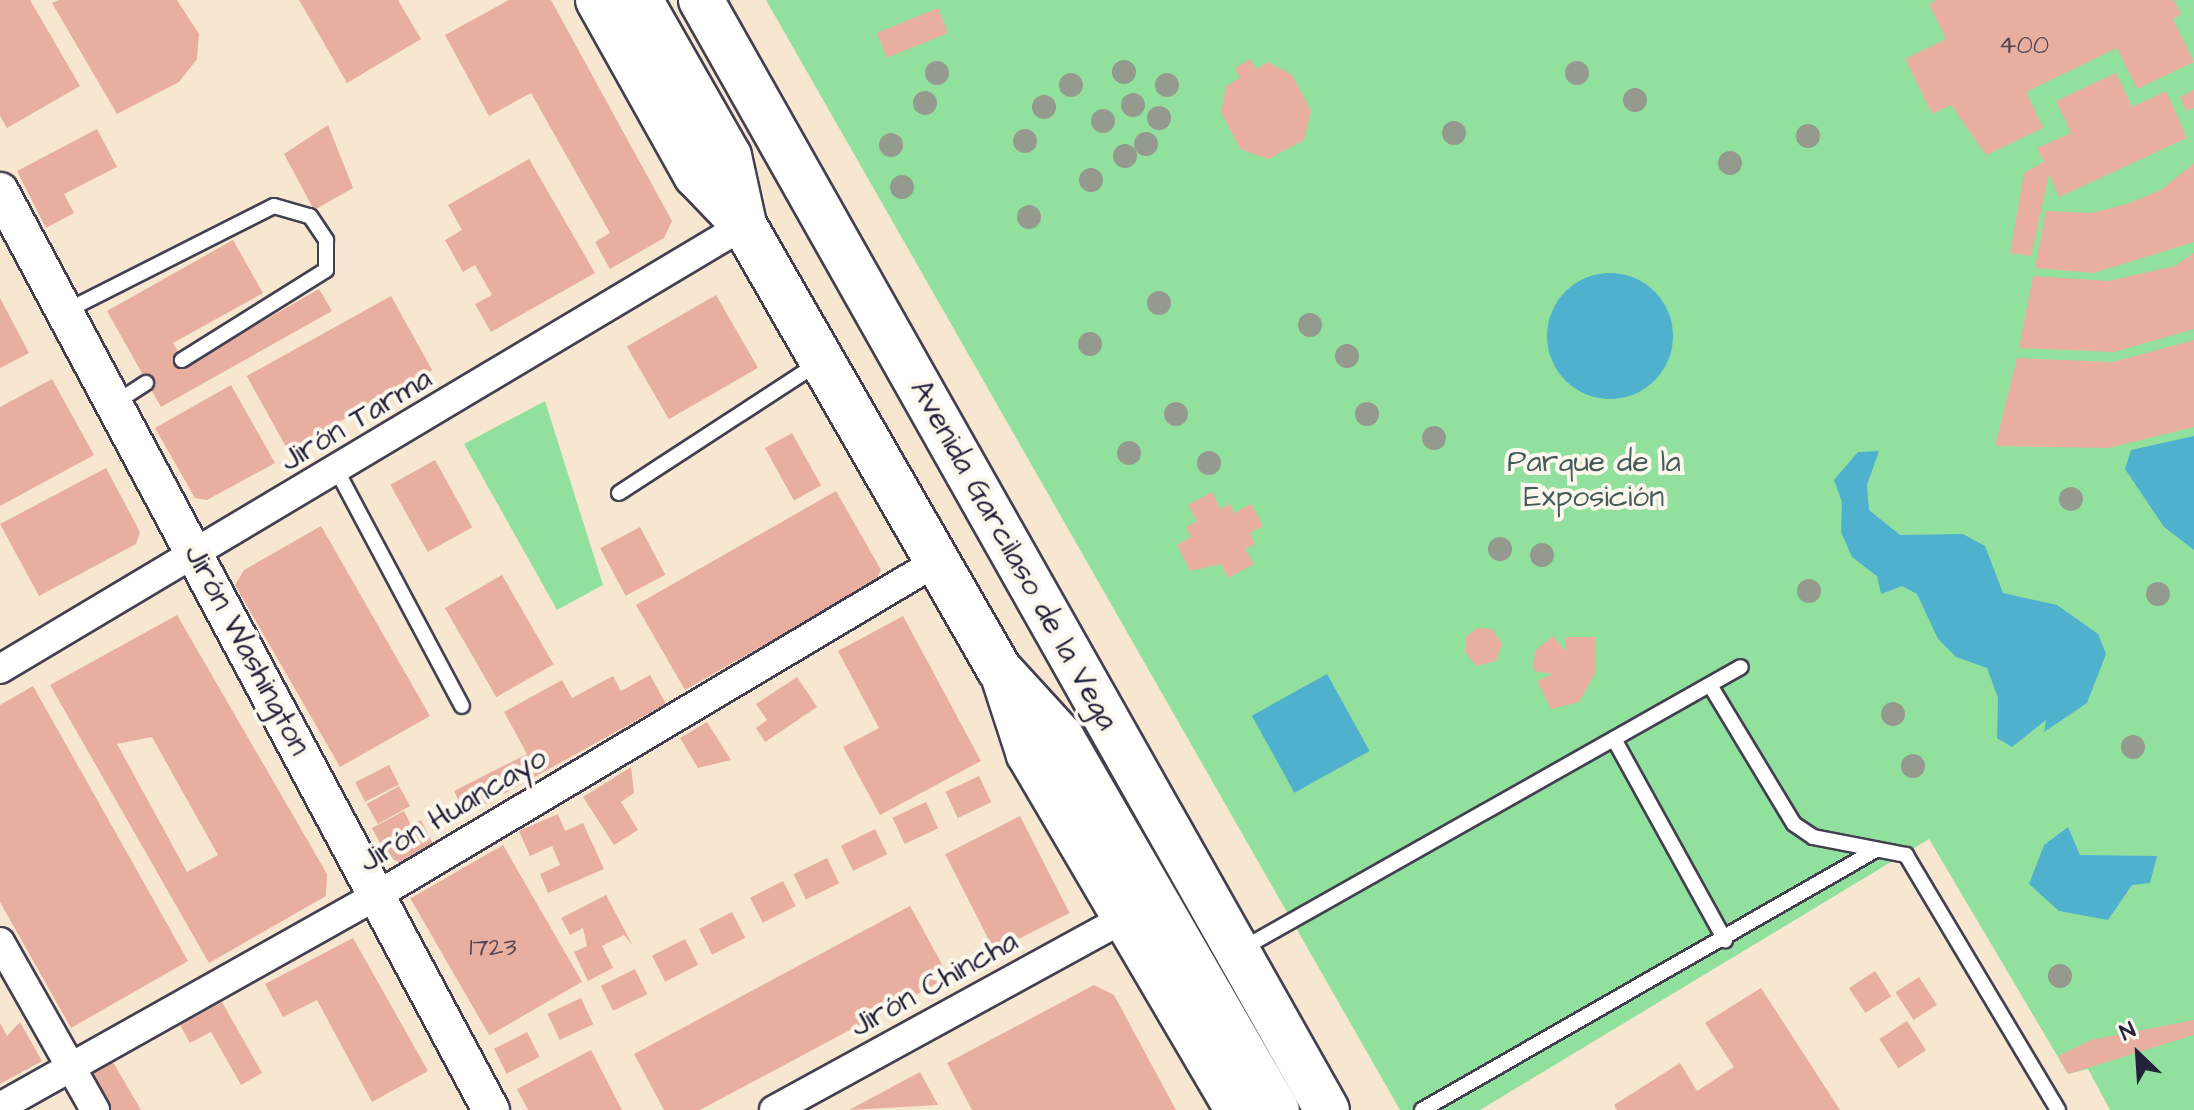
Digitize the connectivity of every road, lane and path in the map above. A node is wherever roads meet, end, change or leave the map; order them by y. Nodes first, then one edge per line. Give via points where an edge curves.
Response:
1 (598, 0) edge
2 (640, 0) edge
3 (701, 0) edge
4 (0, 191) edge
5 (744, 225) junction
6 (63, 312) junction
7 (182, 360) dead end
8 (821, 362) junction
9 (146, 383) dead end
10 (115, 403) junction
11 (337, 471) junction
12 (619, 493) dead end
13 (197, 556) junction
14 (936, 562) junction
15 (1741, 667) dead end
16 (0, 669) edge
17 (999, 669) junction
18 (1710, 685) junction
19 (462, 706) dead end
20 (1614, 739) junction
21 (1876, 850) junction
22 (376, 896) junction
23 (1127, 917) junction
24 (1725, 940) junction
25 (0, 942) edge
26 (1238, 951) junction
27 (70, 1066) junction
28 (0, 1107) edge
29 (95, 1110) edge
30 (491, 1110) edge
31 (774, 1110) edge
32 (1235, 1110) edge
33 (1277, 1110) edge
34 (1327, 1110) edge
35 (1422, 1110) edge
36 (2058, 1110) edge

1 - 5 main road, Avenida Garcilaso de la Vega via 696,175
2 - 5 main road, Avenida Garcilaso de la Vega via 729,156
3 - 26 main road, Avenida Garcilaso de la Vega
4 - 6 street, Jirón Washington
5 - 8 main road, Avenida Garcilaso de la Vega
5 - 11 street, Jirón Tarma
6 - 7 lane via 274,206 310,216 326,240 326,270
6 - 10 street, Jirón Washington
8 - 12 lane
8 - 14 main road, Avenida Garcilaso de la Vega
9 - 10 lane
10 - 13 street, Jirón Washington
11 - 13 street, Jirón Tarma
11 - 19 lane
13 - 16 street, Jirón Tarma
13 - 22 street, Jirón Washington
14 - 17 main road, Avenida Garcilaso de la Vega
14 - 22 street, Jirón Huancayo
15 - 18 lane
17 - 23 main road, Avenida Garcilaso de la Vega via 1027,755
17 - 33 main road, Avenida Garcilaso de la Vega via 1062,738
18 - 20 lane
18 - 21 lane via 1794,824 1813,837
20 - 24 lane
20 - 26 lane
21 - 24 lane
21 - 36 lane via 1906,855
22 - 27 street, Jirón Huancayo
22 - 30 street, Jirón Washington
23 - 31 street, Jirón Chincha
23 - 32 main road, Avenida Garcilaso de la Vega
24 - 35 lane
25 - 27 street
26 - 34 main road, Avenida Garcilaso de la Vega
27 - 28 street, Jirón Huancayo
27 - 29 street

